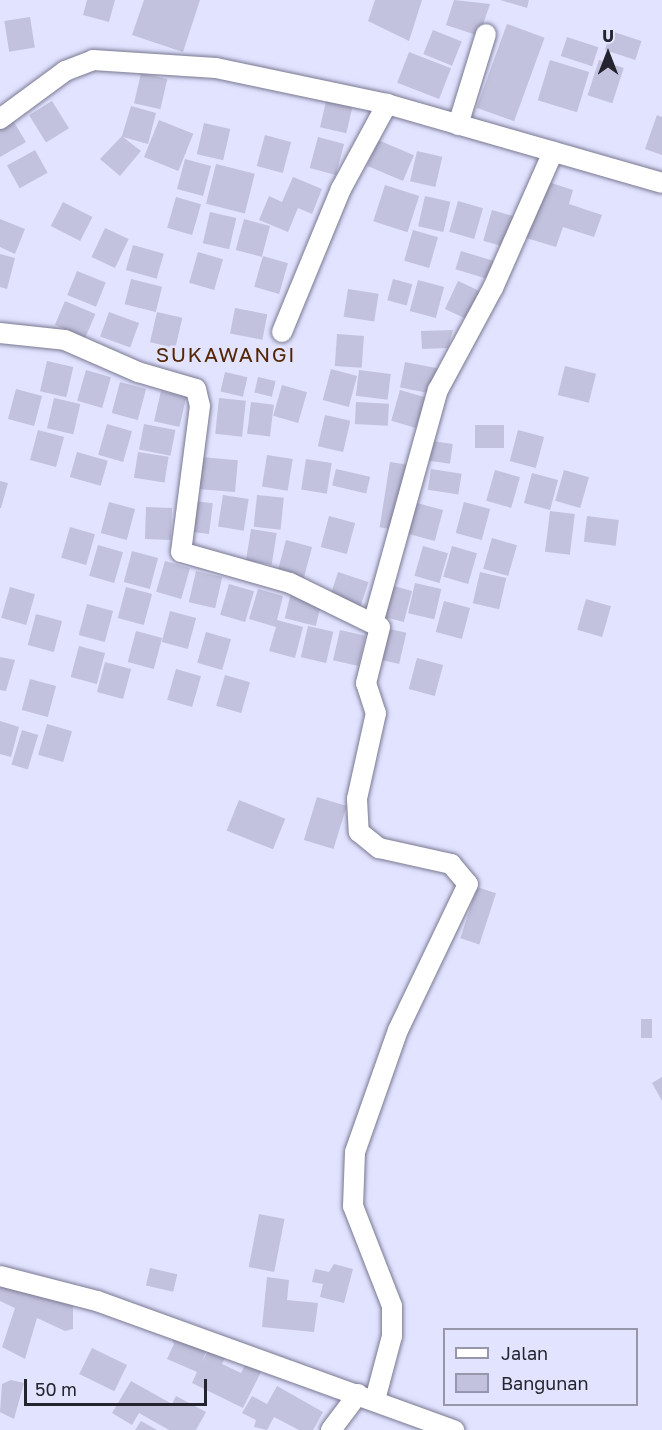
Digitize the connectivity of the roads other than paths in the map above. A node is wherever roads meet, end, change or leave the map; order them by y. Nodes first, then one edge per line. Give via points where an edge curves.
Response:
1 (486, 34) dead end
2 (387, 104) junction
3 (0, 119) edge
4 (458, 124) junction
5 (553, 152) junction
6 (662, 183) edge
7 (282, 332) dead end
8 (0, 333) edge
9 (374, 620) junction
10 (0, 1276) edge
11 (367, 1397) junction
12 (331, 1430) edge
13 (454, 1430) edge

1 - 4 street
2 - 3 street via 216,68 93,60 65,71
2 - 4 street
2 - 7 street via 341,189
4 - 5 street
5 - 6 street
5 - 9 street via 493,288 438,390
8 - 9 street via 64,340 138,372 196,389 200,406 181,552 290,583
9 - 11 street via 381,634 366,683 376,713 357,799 359,832 379,848 451,864 468,884 398,1030 355,1152 352,1206 392,1306 392,1336
10 - 11 street via 97,1301
11 - 12 street
11 - 13 street

